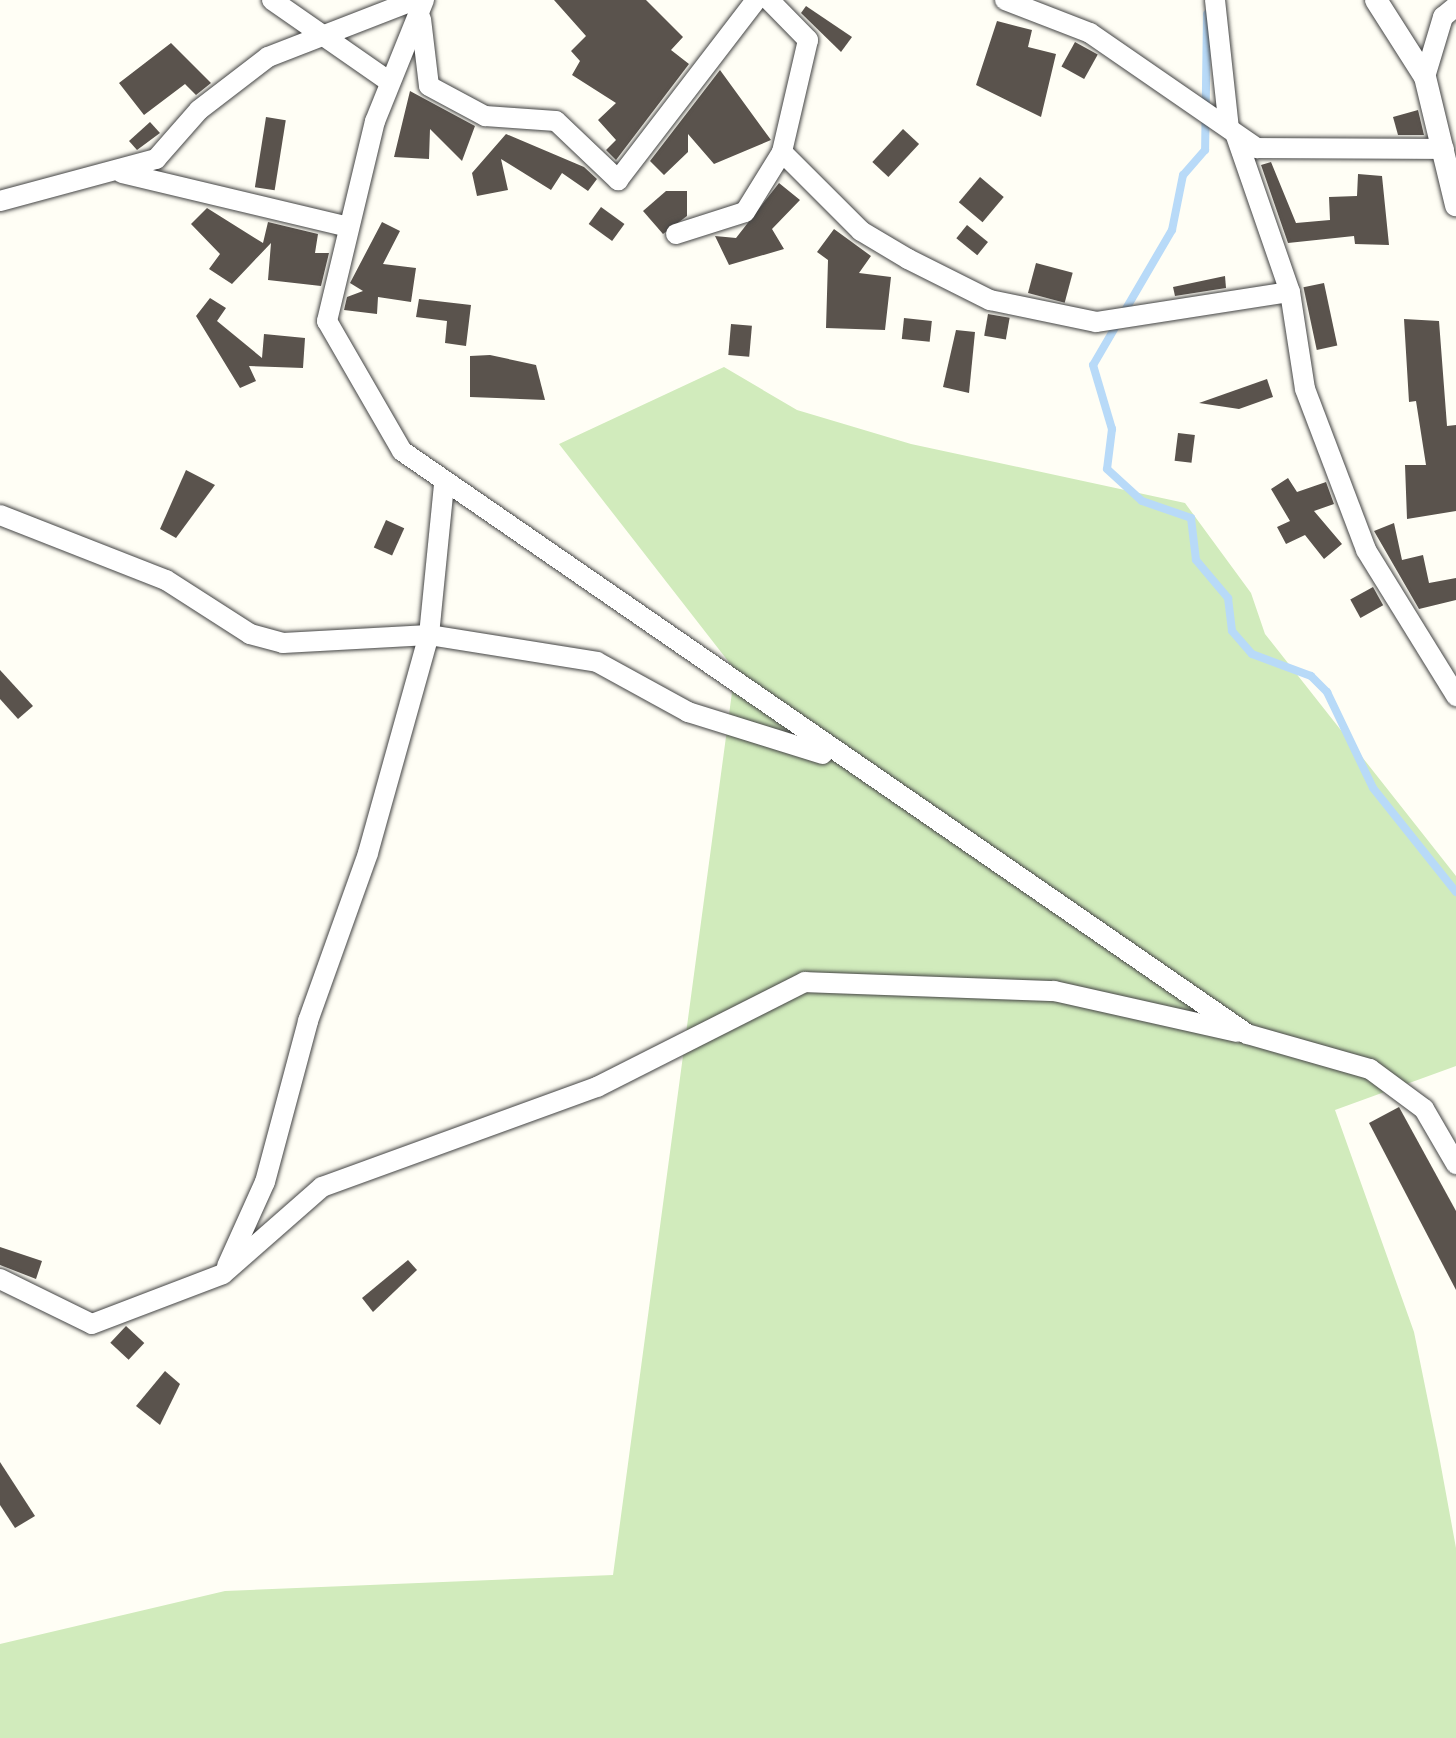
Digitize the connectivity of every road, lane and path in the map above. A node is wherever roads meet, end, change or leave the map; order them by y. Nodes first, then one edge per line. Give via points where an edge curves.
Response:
1 (272, 0) edge
2 (415, 0) edge
3 (424, 0) edge
4 (756, 0) edge
5 (769, 0) edge
6 (1005, 0) edge
7 (1215, 0) edge
8 (1376, 0) edge
9 (1456, 6) edge
10 (317, 34) junction
11 (1425, 77) junction
12 (390, 82) junction
13 (1233, 132) junction
14 (1444, 149) junction
15 (782, 152) junction
16 (79, 177) junction
17 (0, 201) edge
18 (1456, 205) edge
19 (348, 226) junction
20 (676, 234) dead end
21 (1290, 292) junction
22 (444, 486) junction
23 (0, 515) edge
24 (429, 635) junction
25 (1456, 696) edge
26 (848, 762) junction
27 (1246, 1034) junction
28 (1456, 1164) edge
29 (224, 1274) junction
30 (0, 1279) edge

1 - 10 street
2 - 10 street via 366,24
3 - 4 street via 429,86 485,116 556,120 618,180
3 - 12 street
5 - 15 street via 808,40
6 - 13 street via 1090,33
7 - 13 street
8 - 11 street
9 - 11 street via 1443,16
10 - 12 street
10 - 16 street via 243,74 156,160
11 - 14 street
12 - 19 street
13 - 14 street via 1289,154
13 - 21 street
14 - 18 street
15 - 20 street via 746,212
15 - 21 street via 862,230 990,300 1039,315 1140,321
16 - 17 street
16 - 19 street via 182,181
19 - 22 street via 328,333 402,450
21 - 25 street via 1305,389 1366,550
22 - 24 street
22 - 26 street
23 - 24 street via 166,580 218,617 283,643
24 - 26 street via 597,662 688,712
24 - 29 street via 265,1182
26 - 27 street
27 - 28 street via 1370,1070 1424,1109
27 - 29 street via 1054,991 806,982 597,1088 322,1187
29 - 30 street via 92,1324

